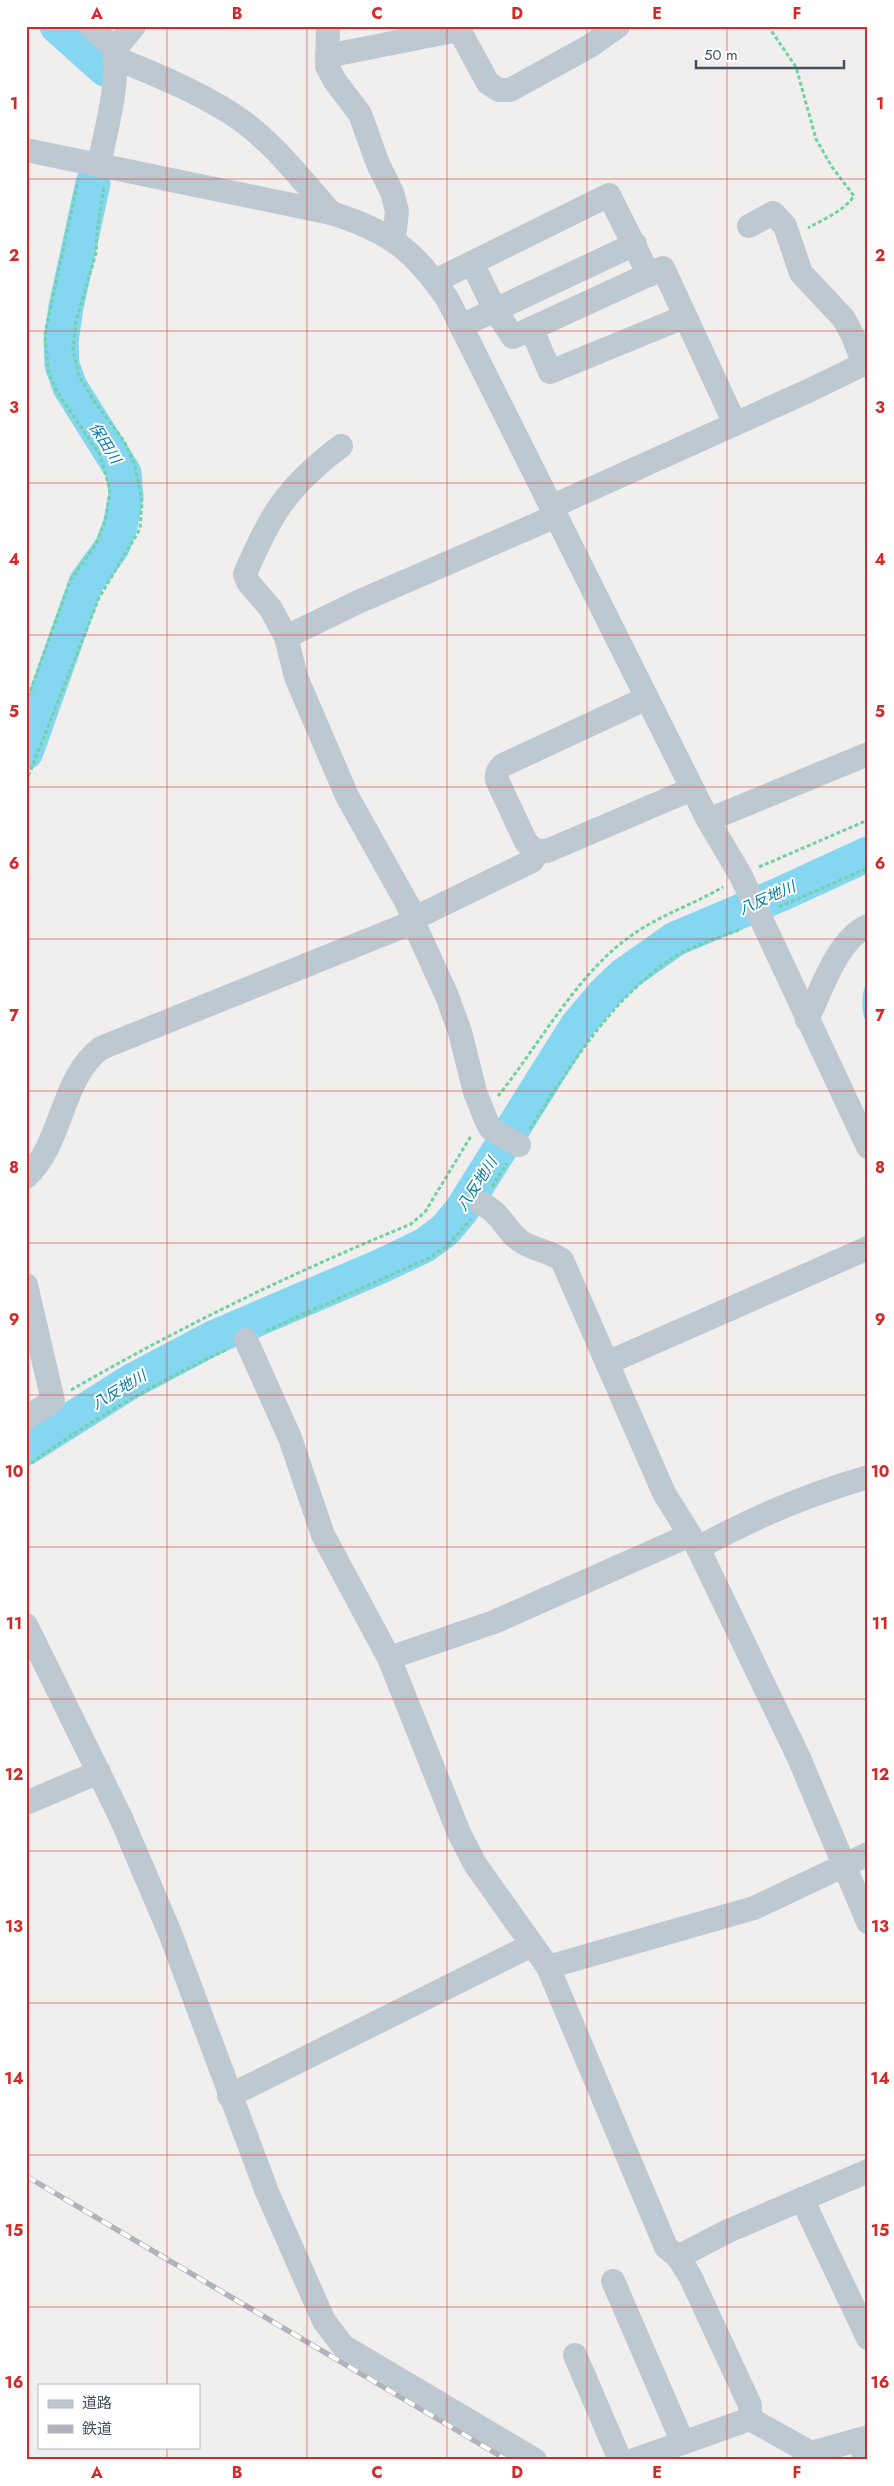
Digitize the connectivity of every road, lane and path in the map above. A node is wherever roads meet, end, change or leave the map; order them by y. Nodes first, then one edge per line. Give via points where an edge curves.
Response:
1 (90, 26) edge
2 (134, 26) edge
3 (328, 26) edge
4 (618, 26) edge
5 (768, 26) edge
6 (457, 28) edge
7 (115, 54) junction
8 (326, 56) junction
9 (26, 150) edge
10 (97, 164) junction
11 (331, 213) junction
12 (749, 226) dead end
13 (790, 237) junction
14 (394, 240) junction
15 (635, 244) junction
16 (472, 263) junction
17 (649, 274) junction
18 (435, 281) junction
19 (495, 310) junction
20 (684, 317) junction
21 (461, 326) junction
22 (532, 330) junction
23 (866, 363) edge
24 (735, 424) junction
25 (341, 446) dead end
26 (554, 512) junction
27 (286, 637) junction
28 (647, 698) junction
29 (26, 703) edge
30 (868, 754) edge
31 (26, 782) edge
32 (692, 789) junction
33 (708, 820) junction
34 (539, 852) junction
35 (868, 868) edge
36 (758, 917) junction
37 (413, 920) junction
38 (868, 926) edge
39 (807, 1020) junction
40 (510, 1140) junction
41 (868, 1147) edge
42 (26, 1177) edge
43 (482, 1204) junction
44 (868, 1248) edge
45 (26, 1285) edge
46 (246, 1340) junction
47 (606, 1363) junction
48 (26, 1418) edge
49 (26, 1467) edge
50 (868, 1477) edge
51 (694, 1542) junction
52 (26, 1625) edge
53 (388, 1658) junction
54 (99, 1772) junction
55 (26, 1803) edge
56 (868, 1854) edge
57 (844, 1866) junction
58 (868, 1922) edge
59 (532, 1945) junction
60 (548, 1967) junction
61 (229, 2096) junction
62 (868, 2171) edge
63 (802, 2199) junction
64 (678, 2258) junction
65 (614, 2281) dead end
66 (868, 2338) edge
67 (575, 2355) dead end
68 (750, 2419) junction
69 (683, 2443) junction
70 (864, 2446) edge
71 (535, 2460) edge
72 (620, 2460) edge
73 (634, 2460) edge

1 - 7 street
2 - 7 street
3 - 8 street
4 - 6 street via 590,46 510,90 500,90 488,83
5 - 13 path via 796,67 816,139 854,196 828,217
6 - 8 street
7 - 10 street via 114,91
7 - 11 street via 233,114 263,138
8 - 14 street via 335,81 360,114 392,192 397,211
9 - 10 street
10 - 11 street
10 - 29 path via 45,334 48,370 58,392 100,455 110,490 106,518 96,544 70,581
10 - 31 path via 96,253 76,321 73,350 79,376 124,441 135,466 142,502 140,530 99,598
11 - 14 street via 364,224
12 - 13 street via 773,213
13 - 23 street via 801,274 844,319
14 - 18 street via 410,252
15 - 16 street via 609,196
15 - 17 street
15 - 19 street
16 - 18 street
16 - 19 street
17 - 20 street via 662,268
17 - 22 street
18 - 21 street
19 - 21 street
19 - 22 street via 514,337
20 - 22 street via 550,372
20 - 24 street
21 - 26 street
23 - 24 street
24 - 26 street
25 - 27 street via 311,469 287,494 267,523 245,574 271,609
26 - 27 street
26 - 28 street
27 - 37 street via 296,677 348,796
28 - 32 street
28 - 34 street via 499,769 497,780 526,842
30 - 33 street
32 - 33 street
32 - 34 street
33 - 36 street
34 - 37 street via 532,861
35 - 36 path
36 - 39 street
36 - 40 path via 668,961 631,993
37 - 40 street via 447,996 487,1122
37 - 42 street via 100,1048 83,1064 46,1149 36,1168
38 - 39 street via 851,936 842,947
39 - 41 street
40 - 43 path
43 - 46 path via 448,1245 430,1258
43 - 47 street via 499,1215 518,1239 528,1246 551,1252 562,1260
44 - 47 street
45 - 48 street via 53,1401
46 - 49 path via 172,1375 60,1442
46 - 53 street via 290,1438 323,1535
47 - 51 street via 664,1493
50 - 51 street via 832,1487
51 - 53 street via 494,1622
51 - 57 street via 800,1758
52 - 54 street
53 - 59 street via 474,1864
54 - 55 street
54 - 61 street via 170,1934
56 - 57 street
57 - 58 street
57 - 60 street via 734,1915
59 - 60 street
59 - 61 street
60 - 64 street via 666,2247
61 - 71 street via 324,2321 343,2346
62 - 63 street
63 - 64 street
63 - 66 street
64 - 68 street via 690,2276 750,2406
65 - 69 street
67 - 72 street
68 - 69 street
68 - 70 street via 811,2453
69 - 73 street

